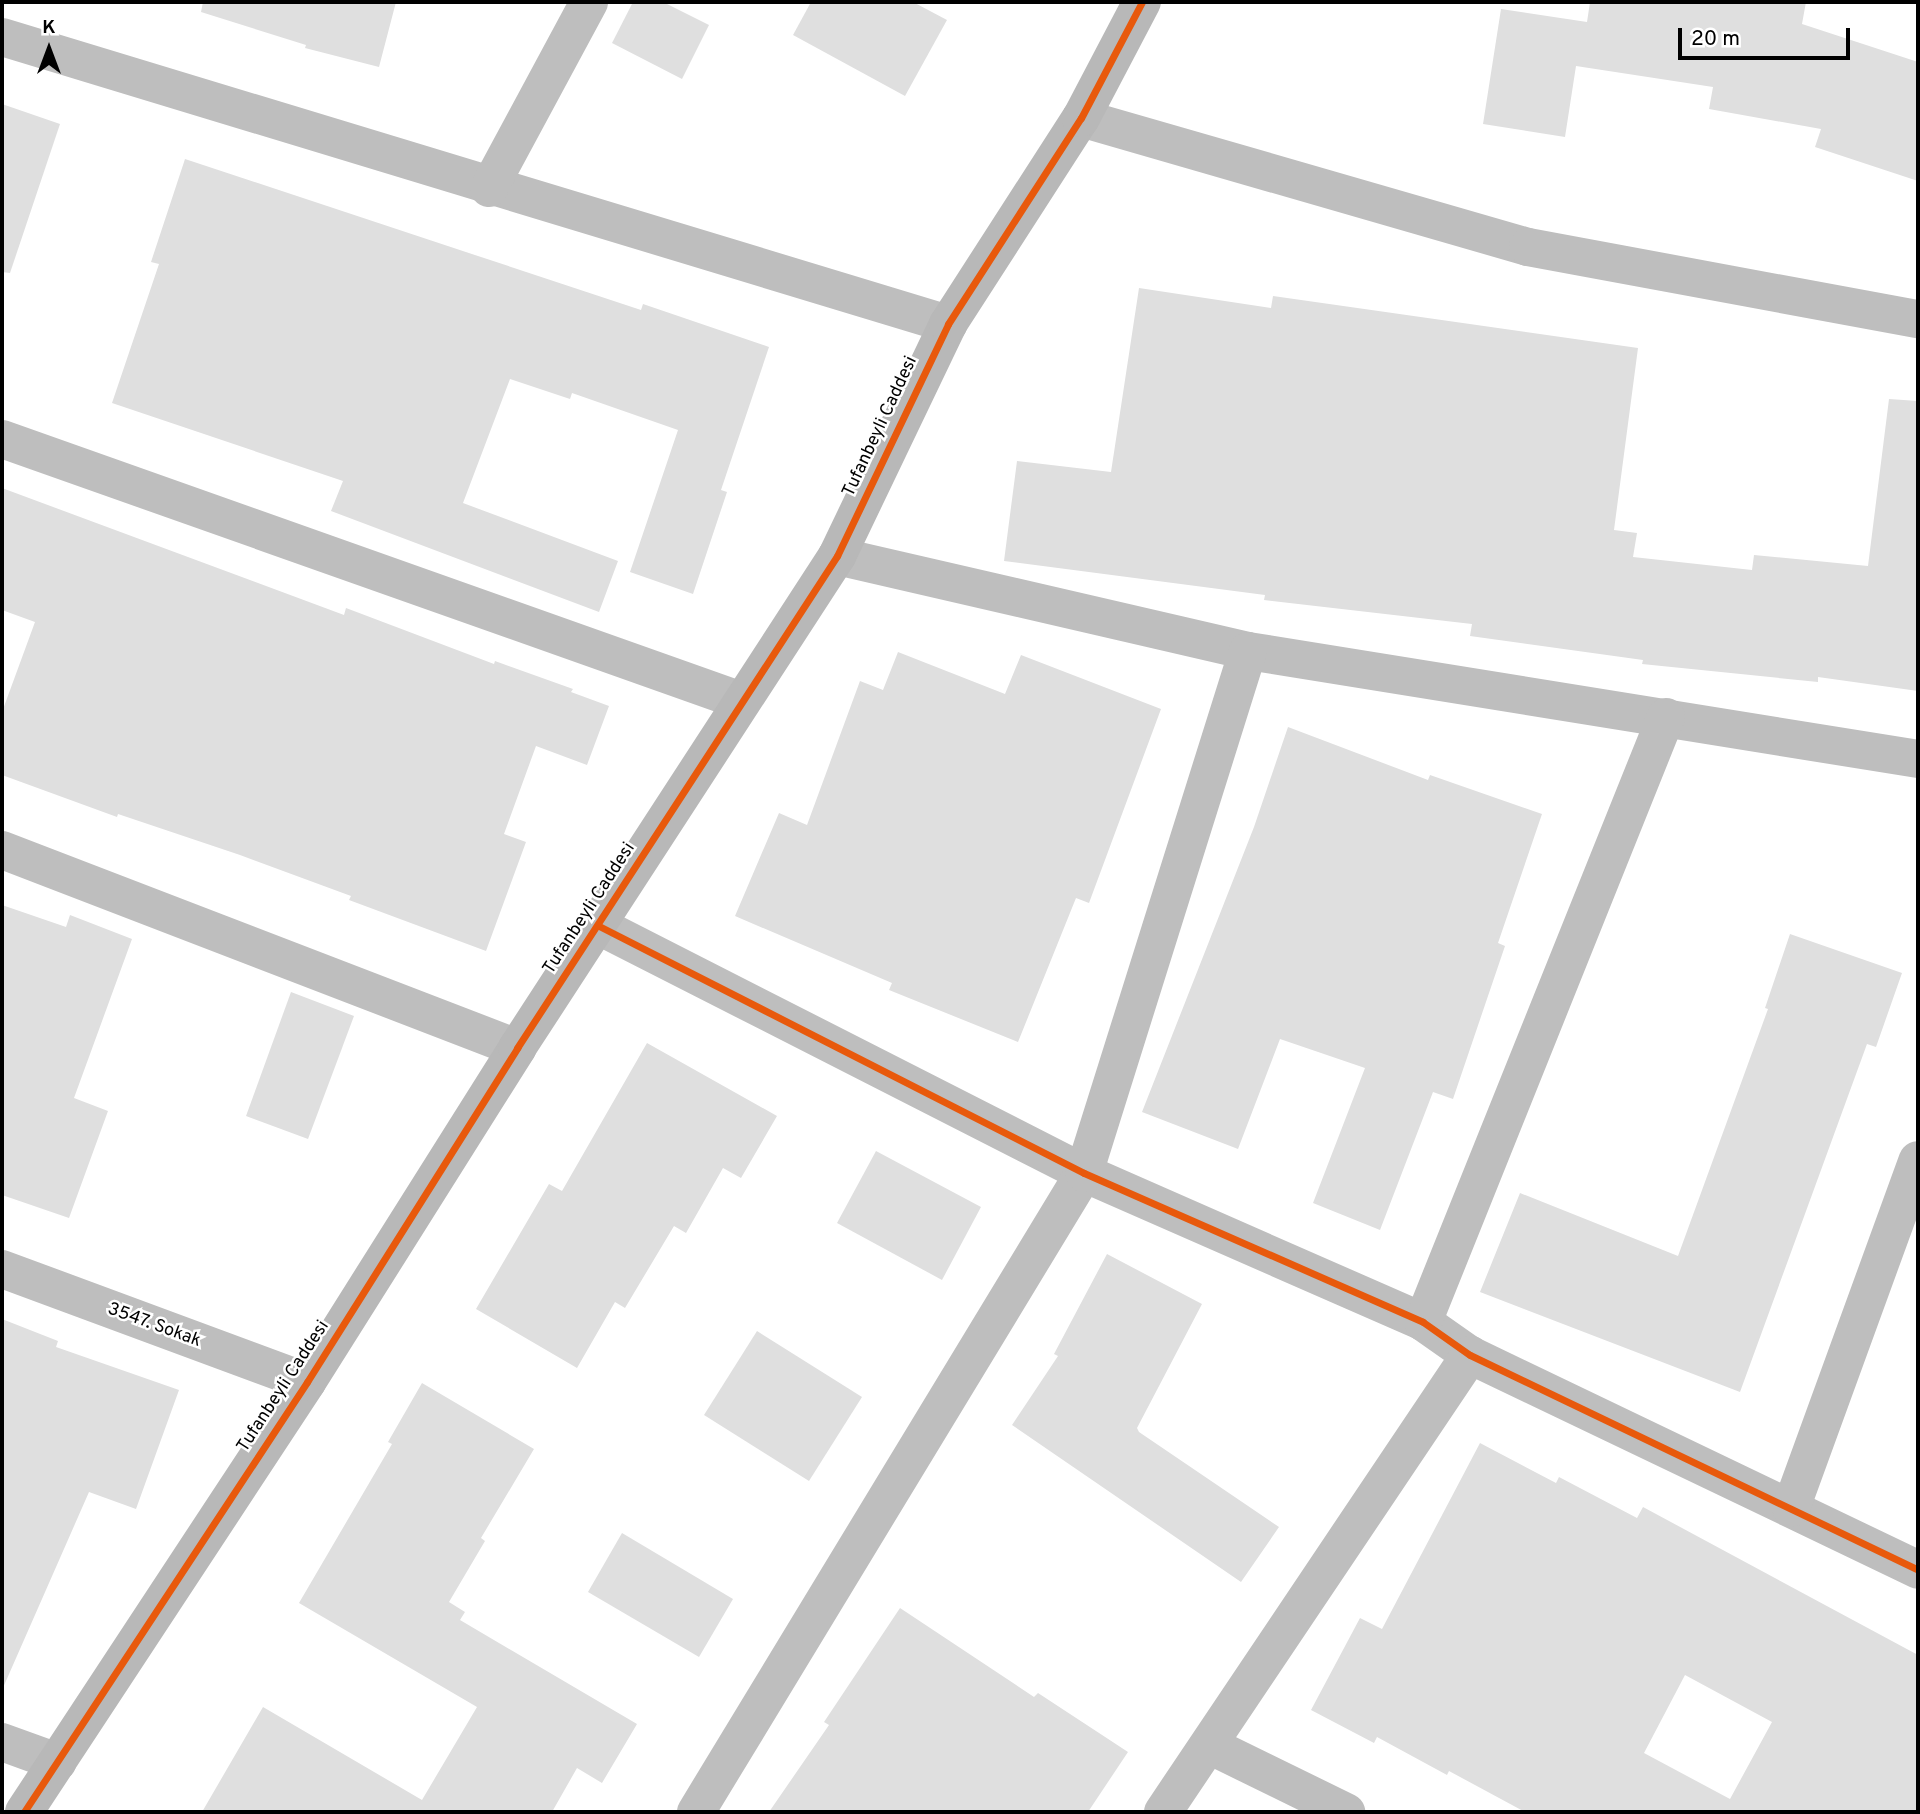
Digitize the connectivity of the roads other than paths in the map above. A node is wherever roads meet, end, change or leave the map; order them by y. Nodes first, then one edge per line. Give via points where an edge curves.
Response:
1 (589, 2) edge
2 (1142, 2) edge
3 (2, 37) edge
4 (1081, 118) junction
5 (489, 188) junction
6 (1918, 319) edge
7 (948, 324) junction
8 (2, 439) edge
9 (838, 556) junction
10 (1248, 651) junction
11 (742, 701) junction
12 (1667, 717) junction
13 (1918, 760) edge
14 (2, 850) edge
15 (599, 926) junction
16 (517, 1048) junction
17 (1918, 1160) edge
18 (1084, 1173) junction
19 (2, 1269) edge
20 (1423, 1322) junction
21 (1470, 1355) junction
22 (307, 1382) junction
23 (1791, 1508) junction
24 (1918, 1570) edge
25 (2, 1742) edge
26 (1209, 1745) junction
27 (57, 1762) junction
28 (24, 1812) edge
29 (696, 1812) edge
30 (1163, 1812) edge
31 (1346, 1812) edge

1 - 5 street
2 - 4 street, Tufanbeyli Caddesi
3 - 5 street
4 - 6 street via 1528,247
4 - 7 street, Tufanbeyli Caddesi
5 - 7 street
7 - 9 street, Tufanbeyli Caddesi
8 - 11 street
9 - 10 street
9 - 11 street, Tufanbeyli Caddesi
10 - 12 street
10 - 18 street
11 - 15 street, Tufanbeyli Caddesi
12 - 13 street
12 - 20 street
14 - 16 street
15 - 16 street, Tufanbeyli Caddesi
15 - 18 street
16 - 22 street, Tufanbeyli Caddesi
17 - 23 street
18 - 20 street
18 - 29 street
19 - 22 street, 3547. Sokak
20 - 21 street
21 - 23 street
21 - 26 street
22 - 27 street, Tufanbeyli Caddesi
23 - 24 street
25 - 27 street
26 - 30 street
26 - 31 street
27 - 28 street, Tufanbeyli Caddesi

